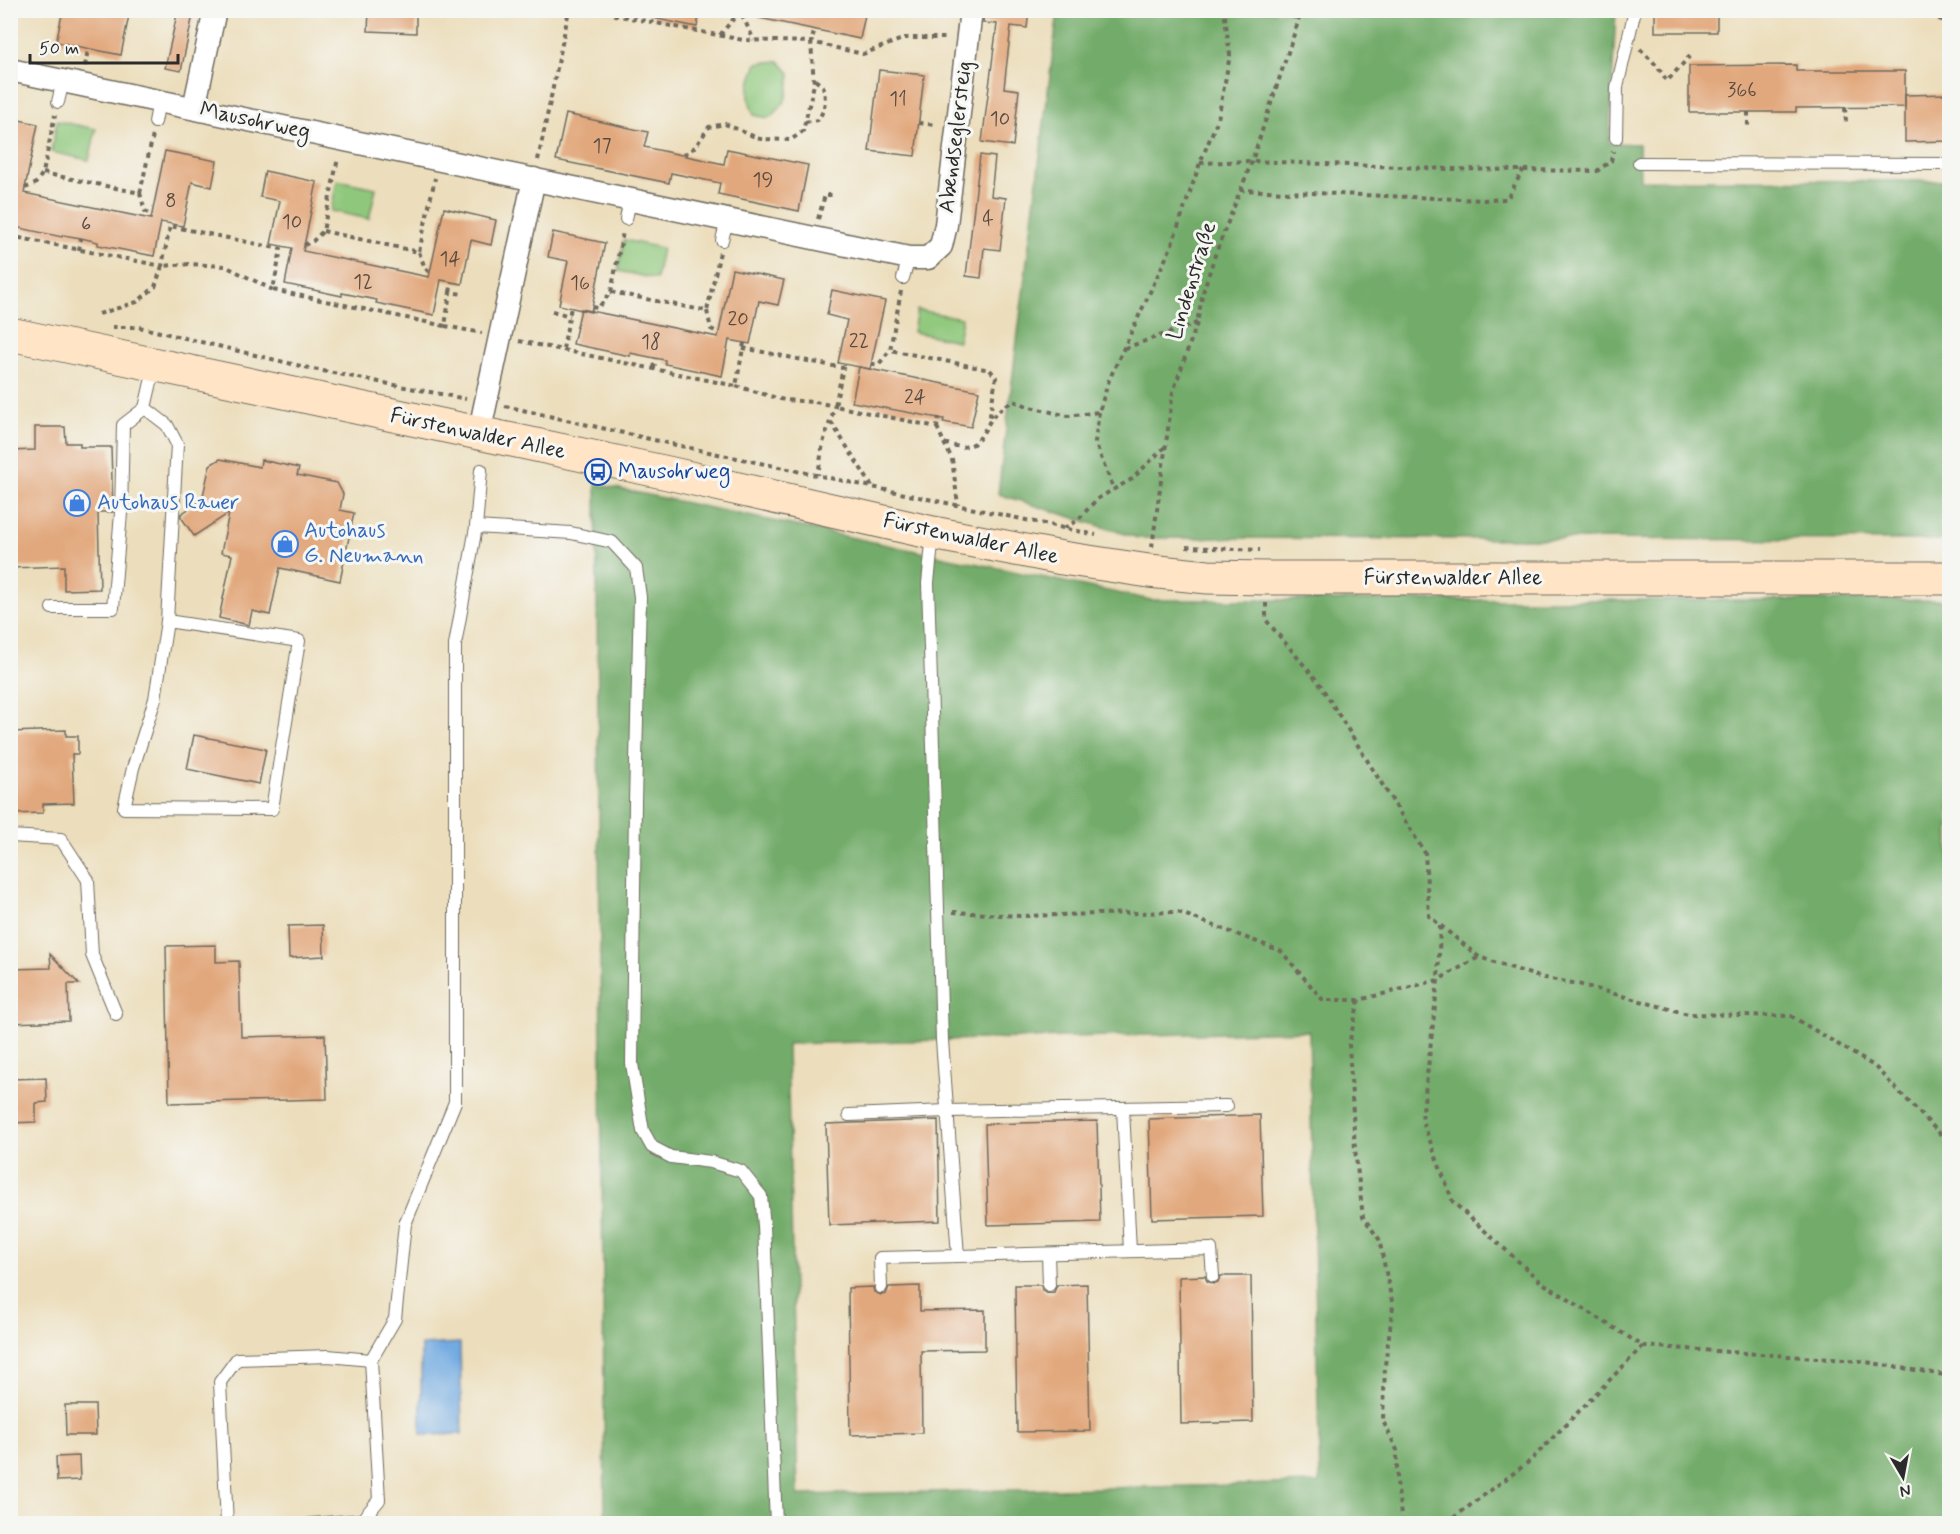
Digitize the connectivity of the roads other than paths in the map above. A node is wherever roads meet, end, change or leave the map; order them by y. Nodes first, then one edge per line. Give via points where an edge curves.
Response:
1 (215, 10) edge
2 (971, 10) edge
3 (1635, 10) edge
4 (10, 70) edge
5 (194, 108) junction
6 (1616, 138) road end
7 (1639, 163) dead end
8 (1950, 164) edge
9 (535, 174) junction
10 (914, 265) joint
11 (10, 334) edge
12 (155, 365) junction
13 (145, 408) junction
14 (479, 434) junction
15 (481, 470) dead end
16 (476, 527) junction
17 (933, 533) junction
18 (1950, 578) edge
19 (52, 608) dead end
20 (167, 621) junction
21 (10, 836) edge
22 (116, 1014) dead end
23 (1227, 1106) dead end
24 (1123, 1108) junction
25 (947, 1111) junction
26 (849, 1115) dead end
27 (1130, 1251) junction
28 (1048, 1254) junction
29 (958, 1256) junction
30 (1213, 1276) dead end
31 (1049, 1285) dead end
32 (881, 1287) dead end
33 (371, 1360) junction
34 (372, 1518) edge
35 (227, 1524) edge
36 (310, 1524) edge
37 (776, 1524) edge

1 - 5 street
2 - 10 street, Abendseglersteig via 946,225 941,246
3 - 6 lane via 1617,87
4 - 5 street, Mausohrweg via 157,112
5 - 9 street, Mausohrweg via 439,159
7 - 8 lane
9 - 10 street, Mausohrweg via 628,209
9 - 14 street
11 - 12 main road, Fürstenwalder Allee
12 - 13 lane
12 - 14 main road, Fürstenwalder Allee
13 - 19 lane via 123,425 114,608
13 - 20 lane via 167,425 177,444
14 - 17 main road, Fürstenwalder Allee
15 - 16 lane
16 - 33 lane via 455,645 455,1102 405,1224 395,1319
16 - 37 lane via 572,533 612,542 636,568 640,597 632,1064 643,1131 652,1147 671,1157 741,1171 761,1196
17 - 18 main road, Fürstenwalder Allee via 1062,558 1148,554 1208,577
17 - 25 lane via 928,583
20 - 20 lane via 299,641 272,808 124,808 155,699
21 - 22 lane via 61,839 88,880 92,955
23 - 24 lane
24 - 25 lane
24 - 27 lane
25 - 26 lane
25 - 29 lane
27 - 28 lane
27 - 30 lane via 1211,1249
28 - 29 lane
28 - 31 lane
29 - 32 lane via 880,1258
33 - 34 lane via 379,1500
33 - 35 lane via 328,1356 237,1359 220,1382
34 - 36 lane

